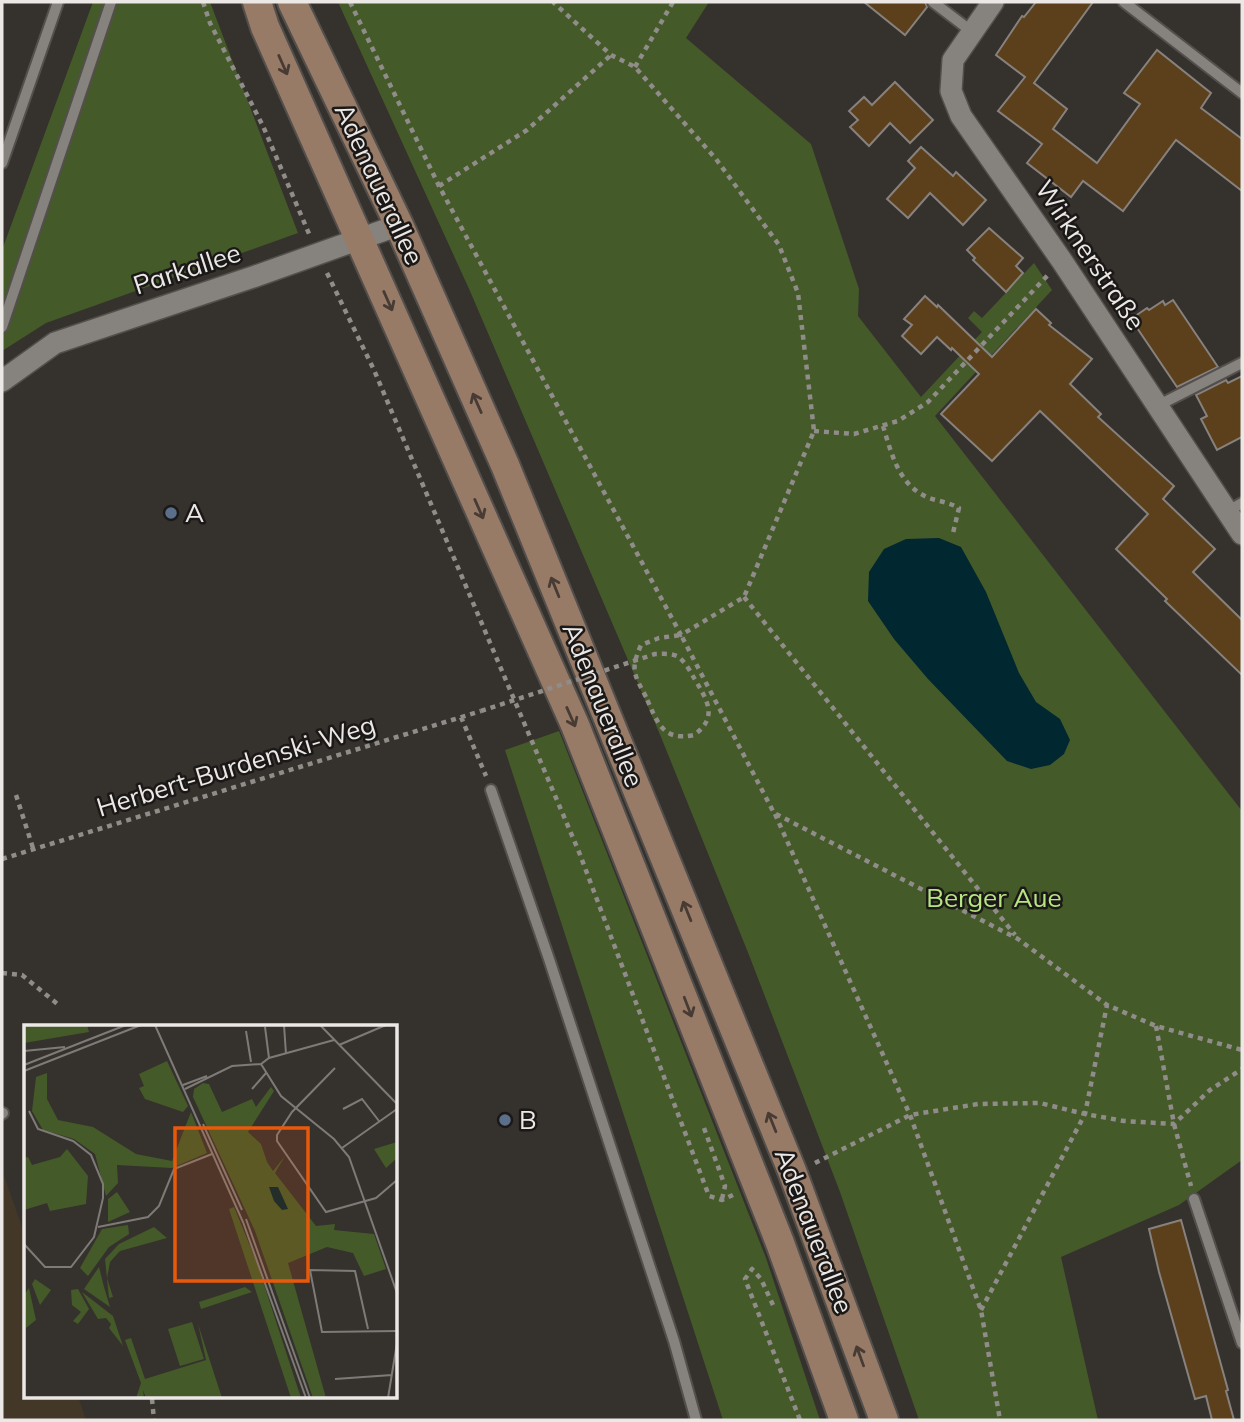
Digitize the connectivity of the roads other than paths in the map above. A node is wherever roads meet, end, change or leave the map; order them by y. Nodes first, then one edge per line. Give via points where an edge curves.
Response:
1 (58, 2) edge
2 (111, 2) edge
3 (257, 2) edge
4 (292, 2) edge
5 (933, 2) edge
6 (993, 2) edge
7 (1124, 2) edge
8 (971, 31) junction
9 (1242, 93) edge
10 (2, 163) edge
11 (399, 225) junction
12 (360, 238) junction
13 (2, 327) edge
14 (1242, 363) edge
15 (2, 381) edge
16 (1157, 406) junction
17 (1235, 507) edge
18 (1242, 534) edge
19 (491, 790) road end
20 (1194, 1199) road end
21 (1242, 1343) edge
22 (696, 1420) edge
23 (844, 1420) edge
24 (884, 1420) edge

1 - 10 lane
2 - 13 lane
3 -> 12 main road, Adenauerallee
4 - 11 main road, Adenauerallee
5 - 8 lane
6 - 8 street, Wirknerstraße
7 - 9 lane
8 - 16 street, Wirknerstraße via 953,60 951,91 961,117
11 - 12 street, Parkallee
24 -> 11 main road, Adenauerallee via 792,1171 515,490
12 - 15 street, Parkallee via 55,343
12 -> 23 main road, Adenauerallee via 575,725 758,1185
14 - 16 lane
16 - 17 street, Wirknerstraße
17 - 18 street, Wirknerstraße
19 - 22 lane via 550,959
20 - 21 lane

